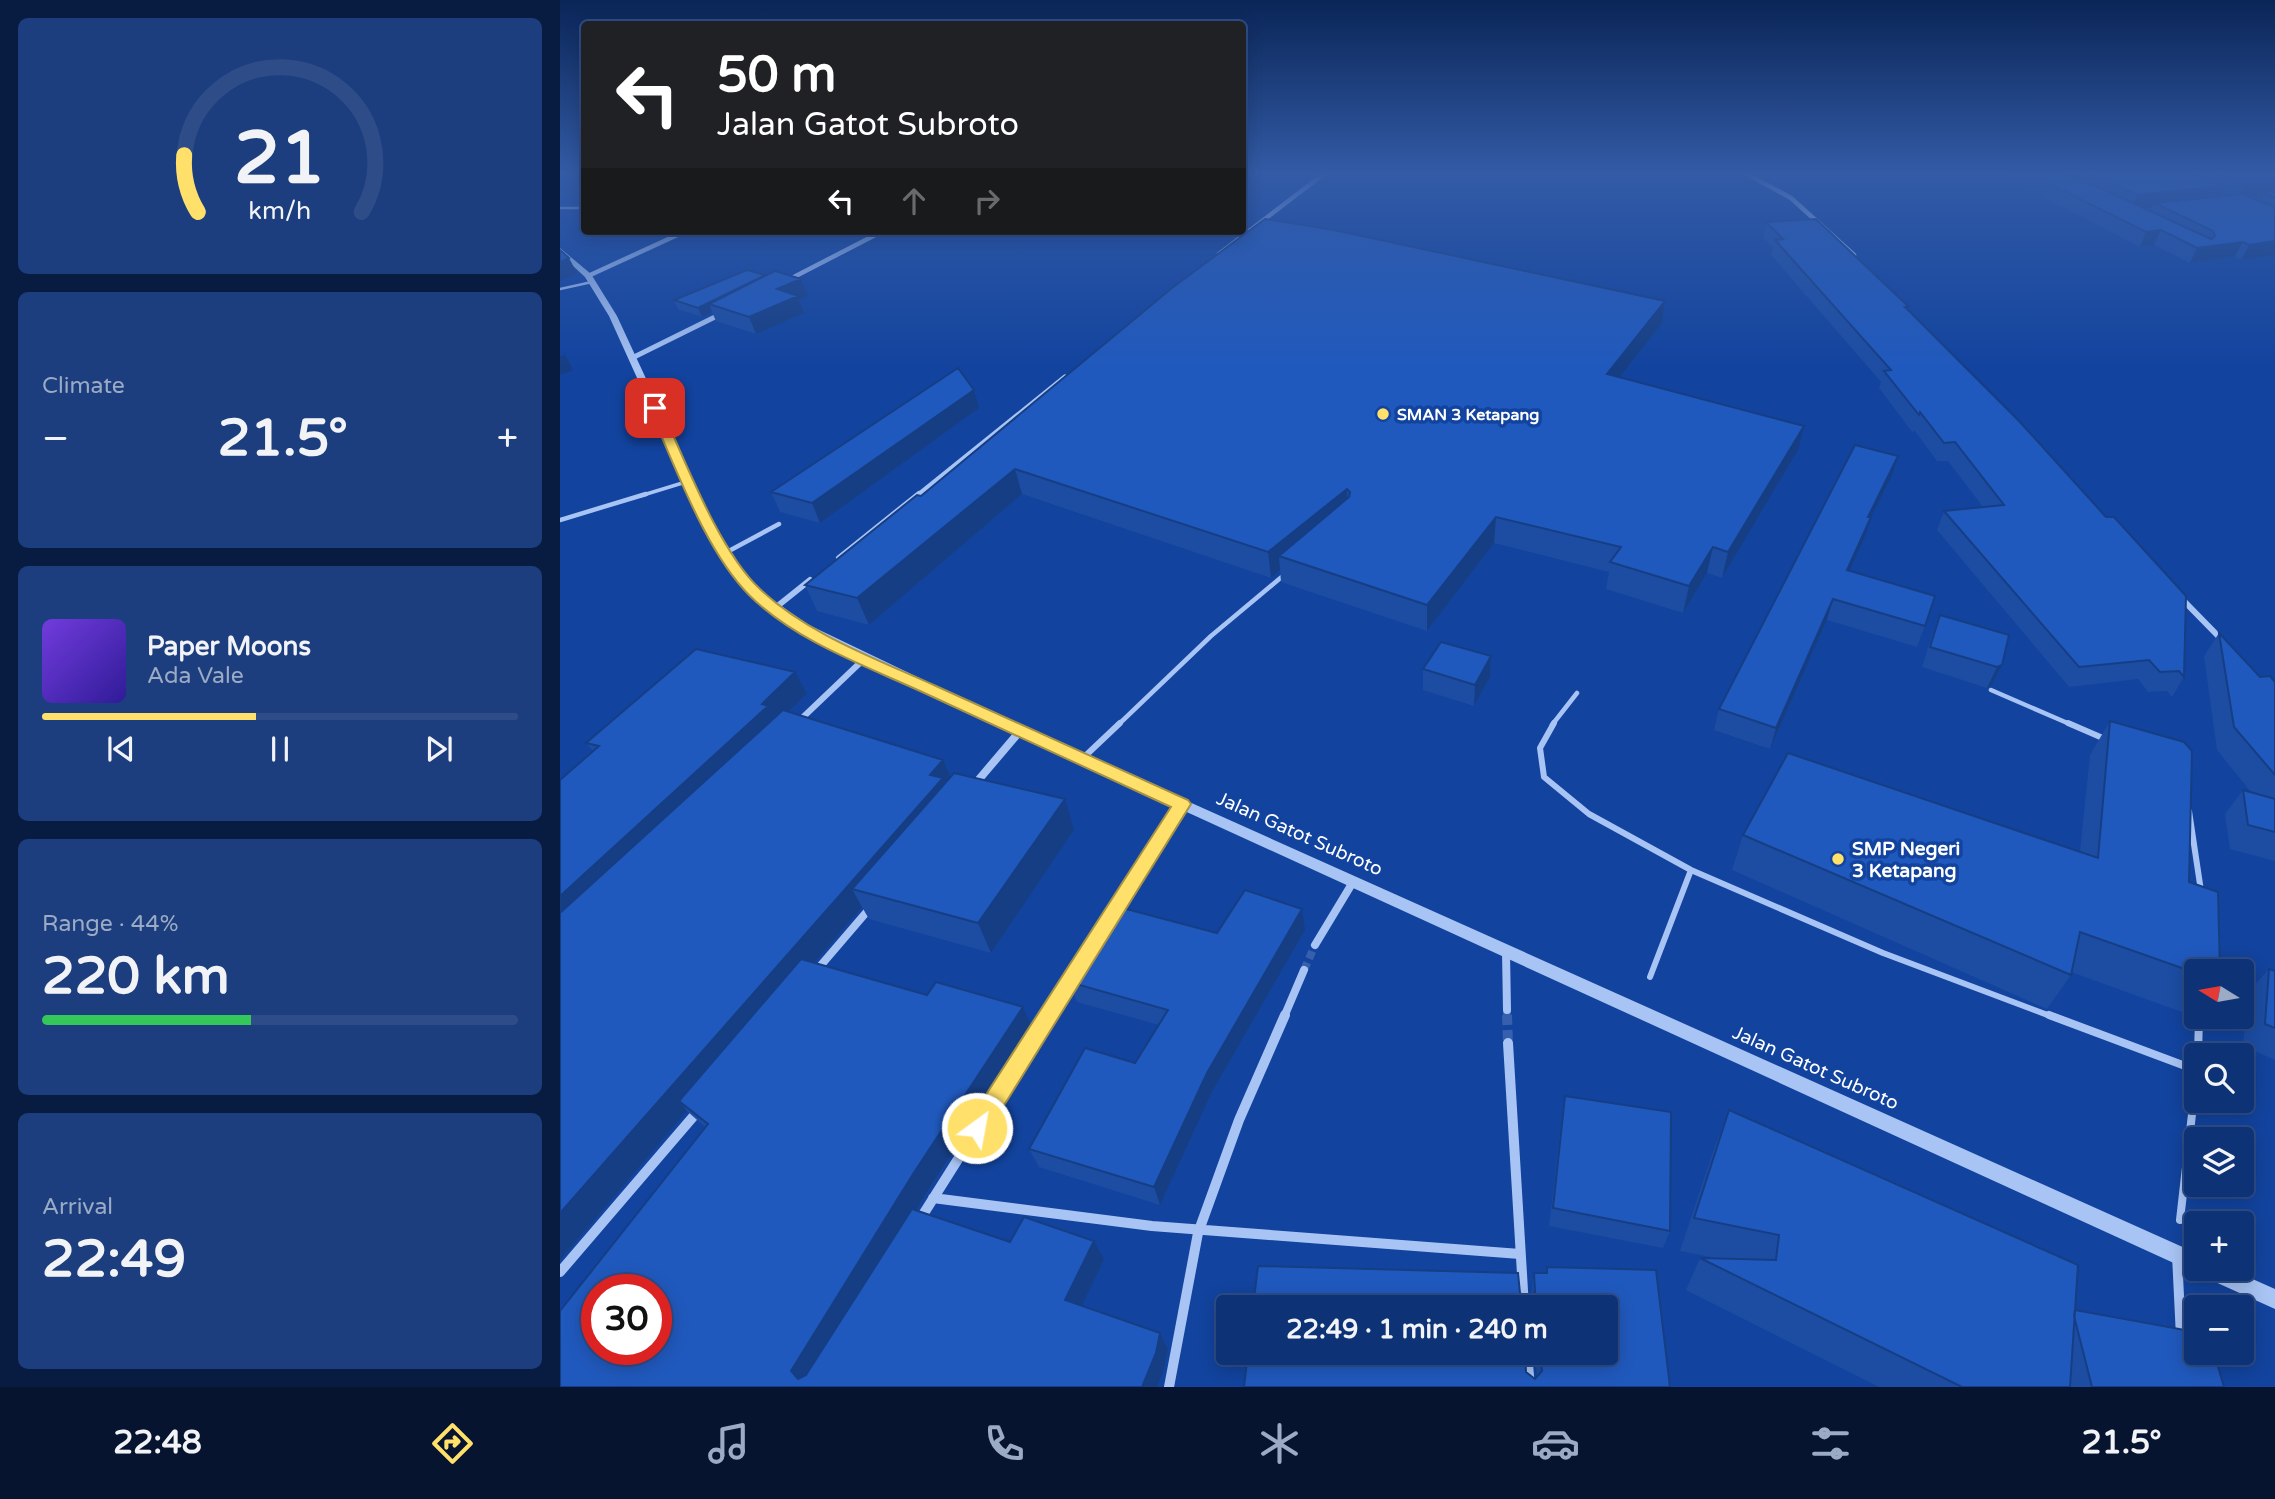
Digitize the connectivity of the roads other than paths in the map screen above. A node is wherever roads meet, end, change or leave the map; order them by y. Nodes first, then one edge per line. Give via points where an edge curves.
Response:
1 (673, 238) edge
2 (870, 238) edge
3 (1239, 238) edge
4 (1836, 238) edge
5 (560, 250) edge
6 (1214, 257) edge
7 (1862, 264) edge
8 (590, 279) junction
9 (783, 283) edge
10 (560, 289) edge
11 (725, 312) edge
12 (632, 358) junction
13 (1072, 371) edge
14 (690, 481) junction
15 (560, 520) edge
16 (779, 524) dead end
17 (727, 552) junction
18 (830, 565) edge
19 (1289, 571) edge
20 (819, 574) edge
21 (2179, 596) edge
22 (775, 608) junction
23 (2227, 646) edge
24 (864, 659) junction
25 (1991, 690) dead end
26 (1577, 693) dead end
27 (793, 726) edge
28 (1020, 731) junction
29 (2114, 743) edge
30 (1082, 759) junction
31 (966, 795) edge
32 (1182, 804) junction
33 (2187, 807) edge
34 (1690, 870) junction
35 (1353, 882) junction
36 (876, 901) edge
37 (2200, 902) edge
38 (1109, 920) edge
39 (1315, 945) tunnel mouth
40 (1506, 952) junction
41 (1079, 966) edge
42 (1304, 970) tunnel mouth
43 (812, 975) edge
44 (1650, 977) dead end
45 (1507, 1010) tunnel mouth
46 (1508, 1043) tunnel mouth
47 (2184, 1066) edge
48 (704, 1103) edge
49 (2192, 1113) edge
50 (933, 1198) junction
51 (2180, 1220) dead end
52 (912, 1233) edge
53 (1198, 1233) junction
54 (2177, 1250) junction
55 (1520, 1254) junction
56 (2184, 1255) edge
57 (560, 1272) edge
58 (2235, 1281) edge
59 (1523, 1295) edge
60 (2275, 1299) edge
61 (2184, 1353) edge
62 (1528, 1365) edge
63 (1169, 1387) edge
64 (1530, 1387) edge

1 - 8 street
2 - 9 street
3 - 6 street
4 - 7 street
5 - 8 street, Jalan Gatot Subroto
8 - 10 lane
8 - 12 street, Jalan Gatot Subroto
11 - 12 street
12 - 14 street, Jalan Gatot Subroto
13 - 18 street
14 - 15 lane
14 - 17 street, Jalan Gatot Subroto
16 - 17 lane
17 - 22 street, Jalan Gatot Subroto via 754,592
19 - 30 lane via 1211,636
20 - 22 street
21 - 23 street
22 - 24 street, Jalan Gatot Subroto
24 - 27 street
24 - 28 street, Jalan Gatot Subroto
25 - 29 lane
26 - 34 lane via 1540,748 1544,777 1589,814
28 - 30 street, Jalan Gatot Subroto
28 - 31 street
30 - 32 street, Jalan Gatot Subroto
32 - 35 street, Jalan Gatot Subroto
32 - 38 street
33 - 37 lane
34 - 44 lane
34 - 47 lane via 1883,953
35 - 39 street
35 - 40 street, Jalan Gatot Subroto
36 - 43 street
40 - 45 street
40 - 54 street, Jalan Gatot Subroto via 1639,1007
41 - 50 street
42 - 53 street via 1239,1120
46 - 55 street
48 - 57 street
49 - 51 lane
50 - 52 street
50 - 53 street
53 - 55 street
53 - 63 street
54 - 56 street, Jalan Gatot Subroto
54 - 61 street via 2178,1320
55 - 59 street
58 - 60 street
62 - 64 street

